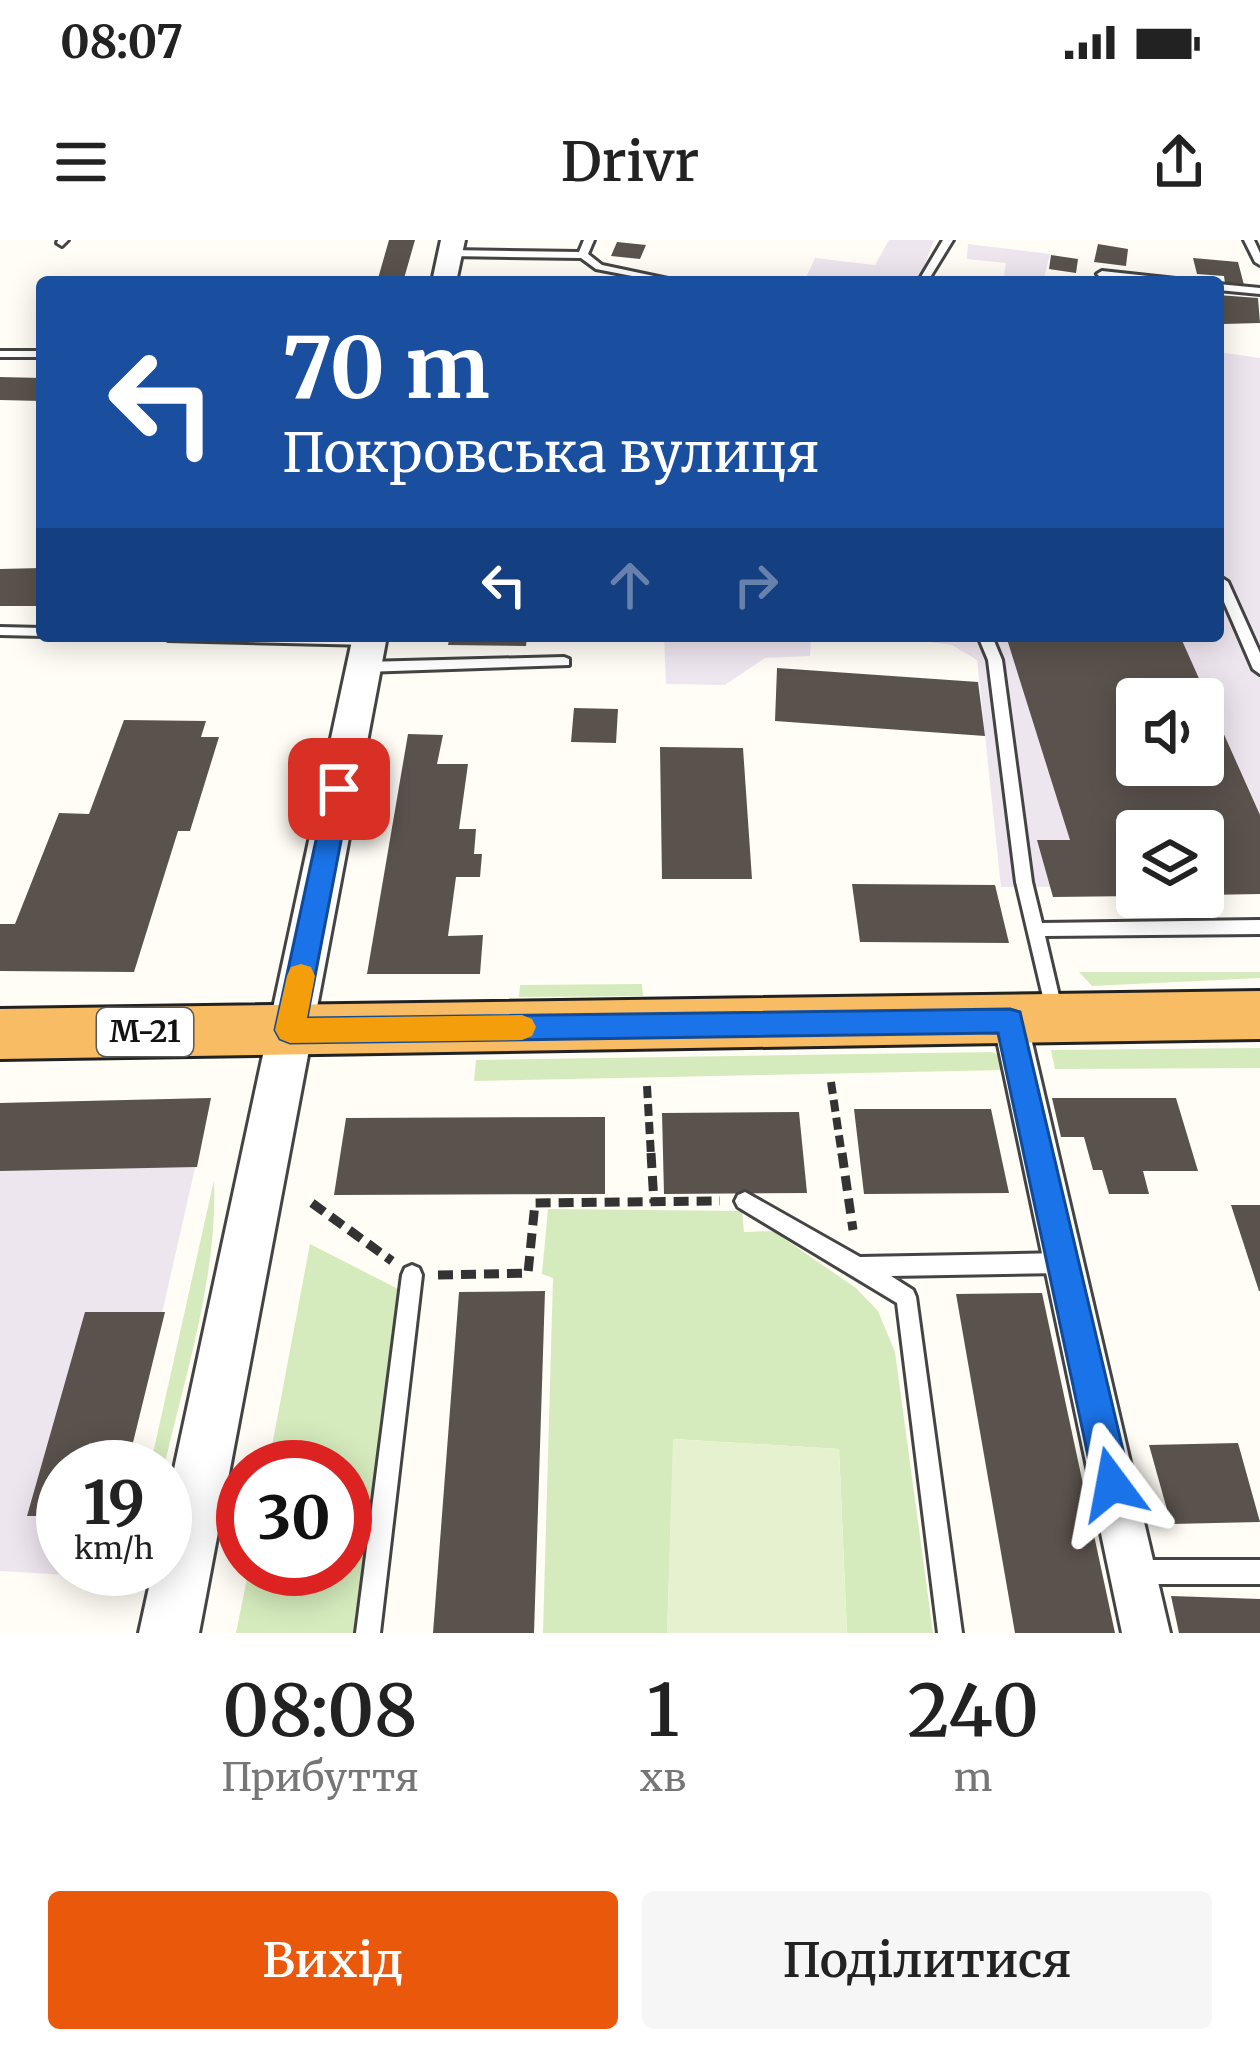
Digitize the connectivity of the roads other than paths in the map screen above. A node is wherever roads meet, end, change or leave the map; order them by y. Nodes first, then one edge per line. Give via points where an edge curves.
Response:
1 (590, 240) edge
2 (948, 240) edge
3 (1249, 240) edge
4 (452, 247) edge
5 (583, 255) junction
6 (1260, 262) edge
7 (1102, 274) dead end
8 (647, 276) edge
9 (927, 276) edge
10 (1120, 276) edge
11 (1224, 287) edge
12 (1260, 291) edge
13 (0, 354) edge
14 (36, 354) edge
15 (1224, 586) edge
16 (0, 631) edge
17 (36, 632) edge
18 (268, 642) edge
19 (988, 642) edge
20 (368, 648) edge
21 (564, 662) dead end
22 (1260, 670) edge
23 (1260, 927) edge
24 (1035, 930) junction
25 (1260, 1015) edge
26 (1033, 1020) junction
27 (290, 1030) junction
28 (0, 1034) edge
29 (745, 1201) road end
30 (1064, 1263) junction
31 (858, 1268) junction
32 (412, 1275) road end
33 (1132, 1571) junction
34 (1260, 1572) edge
35 (169, 1633) edge
36 (368, 1633) edge
37 (950, 1633) edge
38 (1146, 1633) edge

1 - 5 lane
2 - 9 lane
3 - 6 lane
4 - 5 lane
5 - 8 lane via 599,267
7 - 10 lane
11 - 12 lane
13 - 14 lane
15 - 22 lane
16 - 17 lane
18 - 20 lane
19 - 24 lane
20 - 21 lane
20 - 27 street
23 - 24 lane
24 - 26 lane
25 - 26 highway, М-21
26 - 27 highway, М-21
26 - 30 street
27 - 28 highway, М-21
27 - 35 street
29 - 31 lane
30 - 31 lane
30 - 33 street
31 - 37 lane via 906,1297
32 - 36 lane
33 - 34 lane
33 - 38 street

